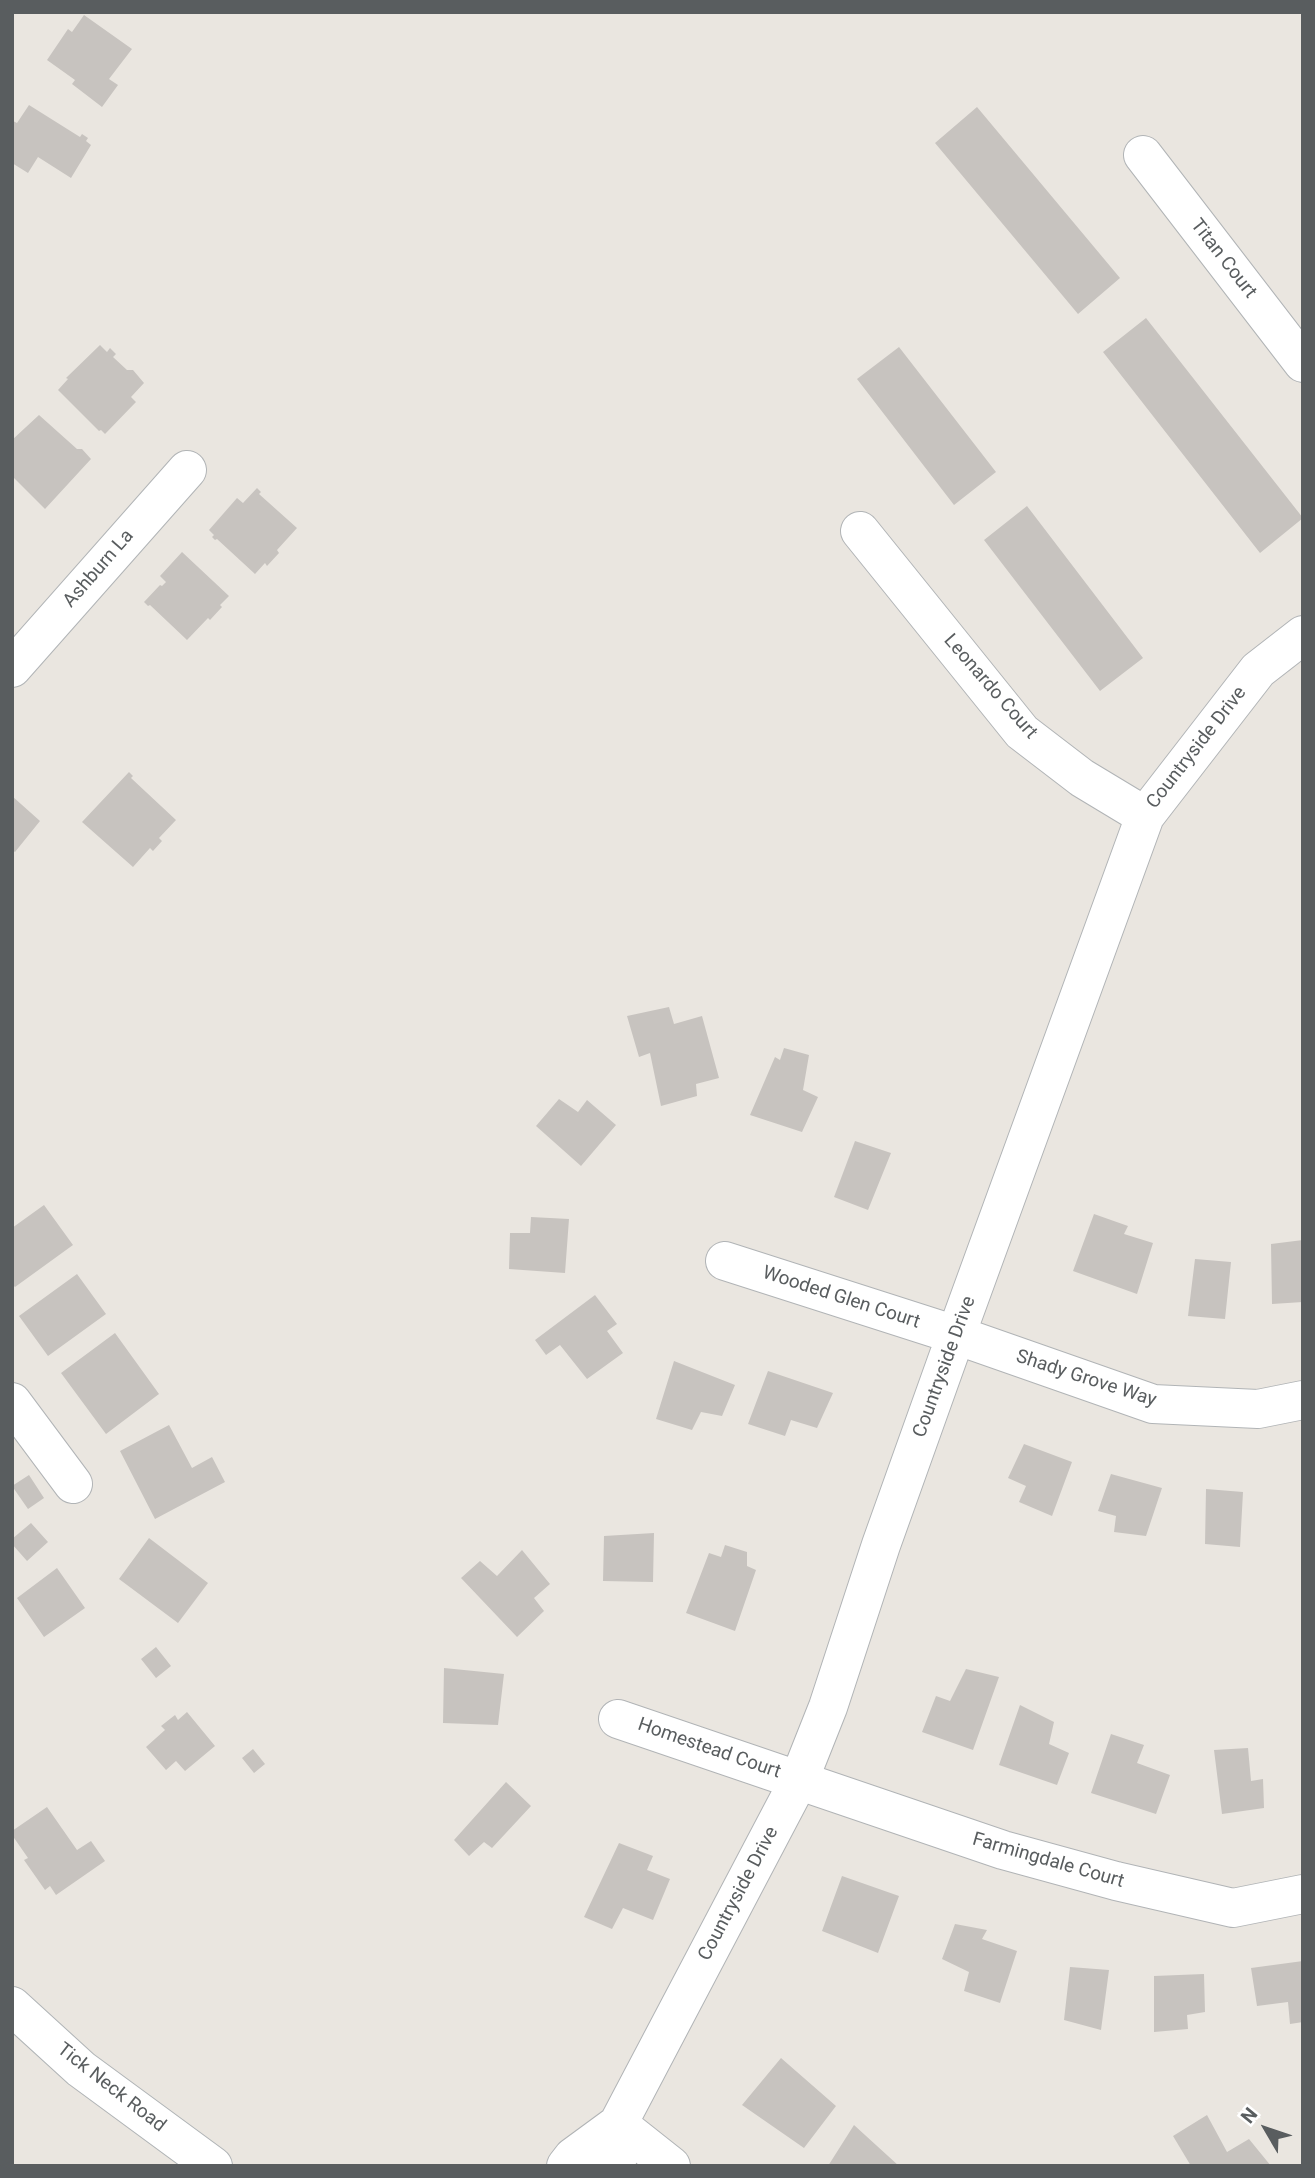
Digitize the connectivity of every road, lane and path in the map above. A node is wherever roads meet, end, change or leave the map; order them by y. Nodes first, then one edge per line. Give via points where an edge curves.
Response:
1 (1143, 155) dead end
2 (1303, 363) edge
3 (187, 470) dead end
4 (860, 531) dead end
5 (1303, 635) edge
6 (12, 668) edge
7 (1145, 816) junction
8 (725, 1261) dead end
9 (956, 1335) junction
10 (1303, 1400) edge
11 (12, 1402) edge
12 (73, 1484) dead end
13 (618, 1719) dead end
14 (799, 1780) junction
15 (1303, 1894) edge
16 (12, 2006) edge
17 (618, 2124) junction
18 (213, 2166) edge
19 (566, 2166) edge
20 (614, 2166) edge
21 (671, 2166) edge

1 - 2 street, Titan Court
3 - 6 street, Ashburn La
4 - 7 street, Leonardo Court via 1022,732 1082,778
5 - 7 street, Countryside Drive via 1258,670
7 - 9 street, Countryside Drive
8 - 9 street, Wooded Glen Court
9 - 10 street, Shady Grove Way via 1153,1404 1258,1409
9 - 14 street, Countryside Drive
11 - 12 street
13 - 14 street, Homestead Court
14 - 15 street, Farmingdale Court via 1003,1850 1233,1908
14 - 17 street, Countryside Drive
16 - 18 street, Tick Neck Road via 81,2069
17 - 19 street, Countryside Drive
17 - 20 street, Countryside Drive
17 - 21 street

